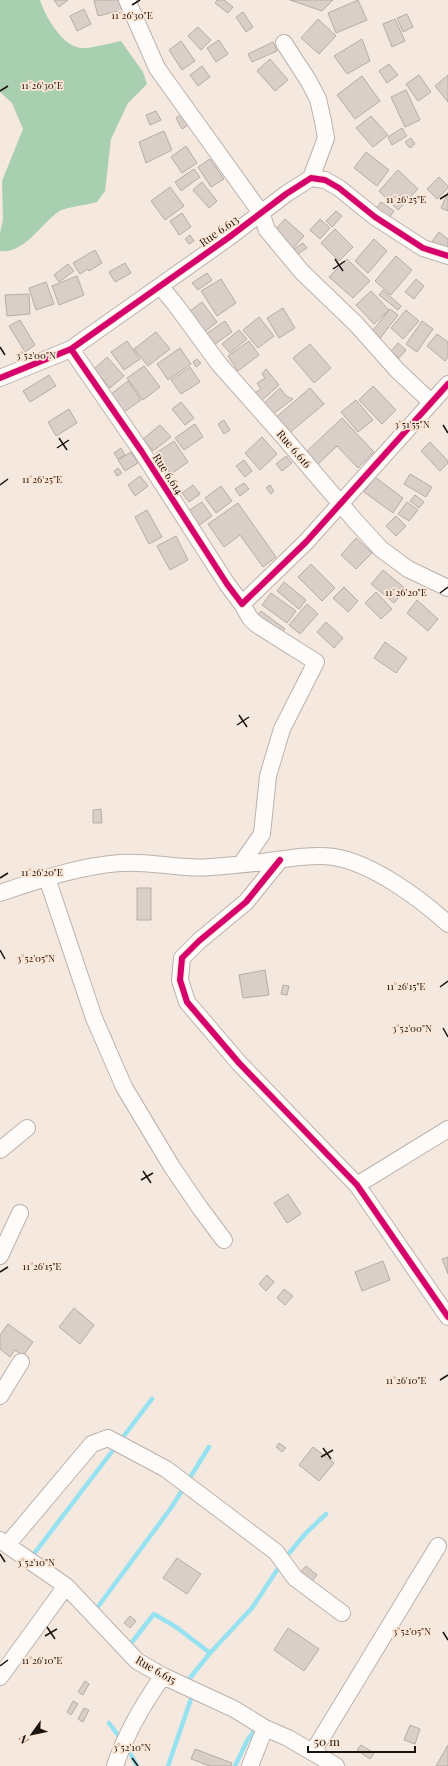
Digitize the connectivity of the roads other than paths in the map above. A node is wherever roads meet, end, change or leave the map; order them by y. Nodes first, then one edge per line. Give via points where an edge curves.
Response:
1 (127, 0) edge
2 (284, 43) dead end
3 (311, 178) junction
4 (261, 213) junction
5 (448, 256) edge
6 (160, 286) junction
7 (71, 349) junction
8 (0, 378) edge
9 (448, 384) edge
10 (431, 402) junction
11 (340, 504) junction
12 (448, 588) edge
13 (245, 602) junction
14 (280, 860) junction
15 (241, 864) junction
16 (47, 878) junction
17 (0, 893) edge
18 (448, 924) edge
19 (26, 1128) dead end
20 (448, 1129) edge
21 (0, 1150) edge
22 (357, 1185) junction
23 (20, 1214) dead end
24 (224, 1240) dead end
25 (0, 1256) edge
26 (448, 1317) edge
27 (21, 1362) dead end
28 (0, 1396) edge
29 (4, 1543) edge
30 (438, 1546) dead end
31 (66, 1586) junction
32 (342, 1613) dead end
33 (0, 1676) edge
34 (163, 1676) junction
35 (265, 1728) junction
36 (313, 1752) junction
37 (115, 1766) edge
38 (250, 1766) edge
39 (336, 1766) edge

1 - 4 street via 157,68
2 - 3 street via 318,99 323,121 326,138
3 - 4 street, Rue 6.613
3 - 5 street via 325,180 424,248
4 - 6 street, Rue 6.613
4 - 10 street via 267,230 302,272
6 - 7 street, Rue 6.613
6 - 11 street, Rue 6.616 via 219,364
7 - 8 street, Rue 6.613
7 - 13 street, Rue 6.614 via 142,452 227,584
9 - 10 street
10 - 11 street
11 - 12 street, Rue 6.616 via 381,549 408,570
11 - 13 street via 306,542
13 - 15 street, Rue 6.614 via 250,618 256,624 316,662 282,729 268,776 262,834
14 - 15 street
14 - 18 street via 307,856 335,858 361,865 398,886
14 - 22 street via 246,902 182,958 180,980 187,1002 239,1063
15 - 16 street via 189,868 121,862 83,868
16 - 17 street
16 - 24 street via 94,1018 124,1086 172,1168
19 - 21 street
20 - 22 street
22 - 26 street
23 - 25 street
27 - 28 street
29 - 31 street, Rue 6.615
29 - 32 street via 92,1444 108,1438 166,1469 276,1552 295,1578
30 - 36 street
31 - 33 street
31 - 34 street, Rue 6.615 via 137,1661
34 - 35 street, Rue 6.615 via 234,1709
34 - 37 street via 129,1730
35 - 36 street, Rue 6.615
35 - 38 street
36 - 39 street, Rue 6.615

